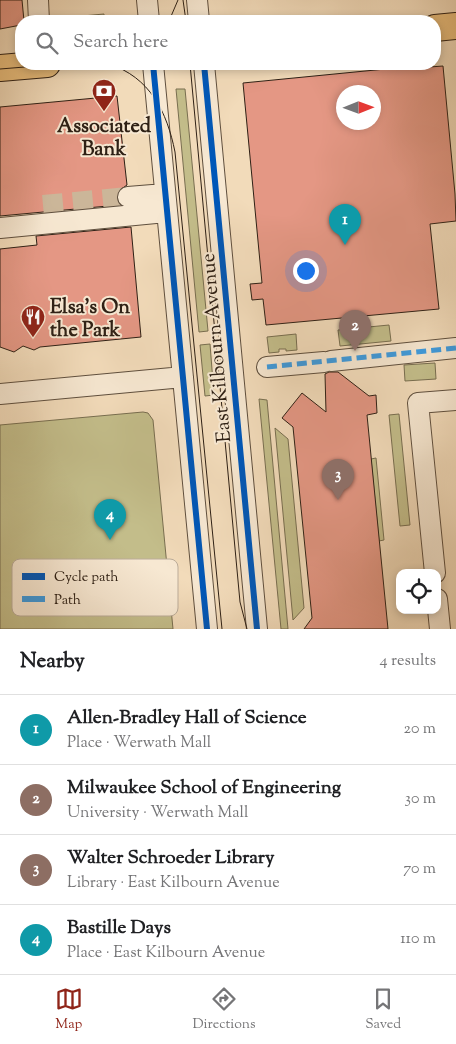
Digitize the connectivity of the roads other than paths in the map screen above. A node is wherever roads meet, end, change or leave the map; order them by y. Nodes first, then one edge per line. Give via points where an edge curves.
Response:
1 (38, 0) edge
2 (147, 0) edge
3 (197, 0) edge
4 (39, 15) edge
5 (148, 15) edge
6 (198, 15) edge
7 (456, 26) edge
8 (441, 27) edge
9 (15, 67) edge
10 (0, 68) edge
11 (154, 70) edge
12 (205, 70) edge
13 (128, 197) tunnel mouth
14 (165, 203) junction
15 (0, 228) edge
16 (456, 348) edge
17 (266, 367) dead end
18 (183, 377) junction
19 (0, 394) edge
20 (456, 400) edge
21 (435, 569) edge
22 (438, 614) edge
23 (206, 629) edge
24 (257, 629) edge
25 (440, 629) edge

1 - 4 street
2 - 5 street
3 - 6 street
7 - 8 main road
9 - 10 main road
11 - 14 street, East Kilbourn Avenue
12 - 24 street, East Kilbourn Avenue
13 - 14 street
14 - 15 street
14 - 18 street, East Kilbourn Avenue
16 - 17 street
18 - 19 street
18 - 23 street, East Kilbourn Avenue
20 - 21 street via 418,404
22 - 25 street

